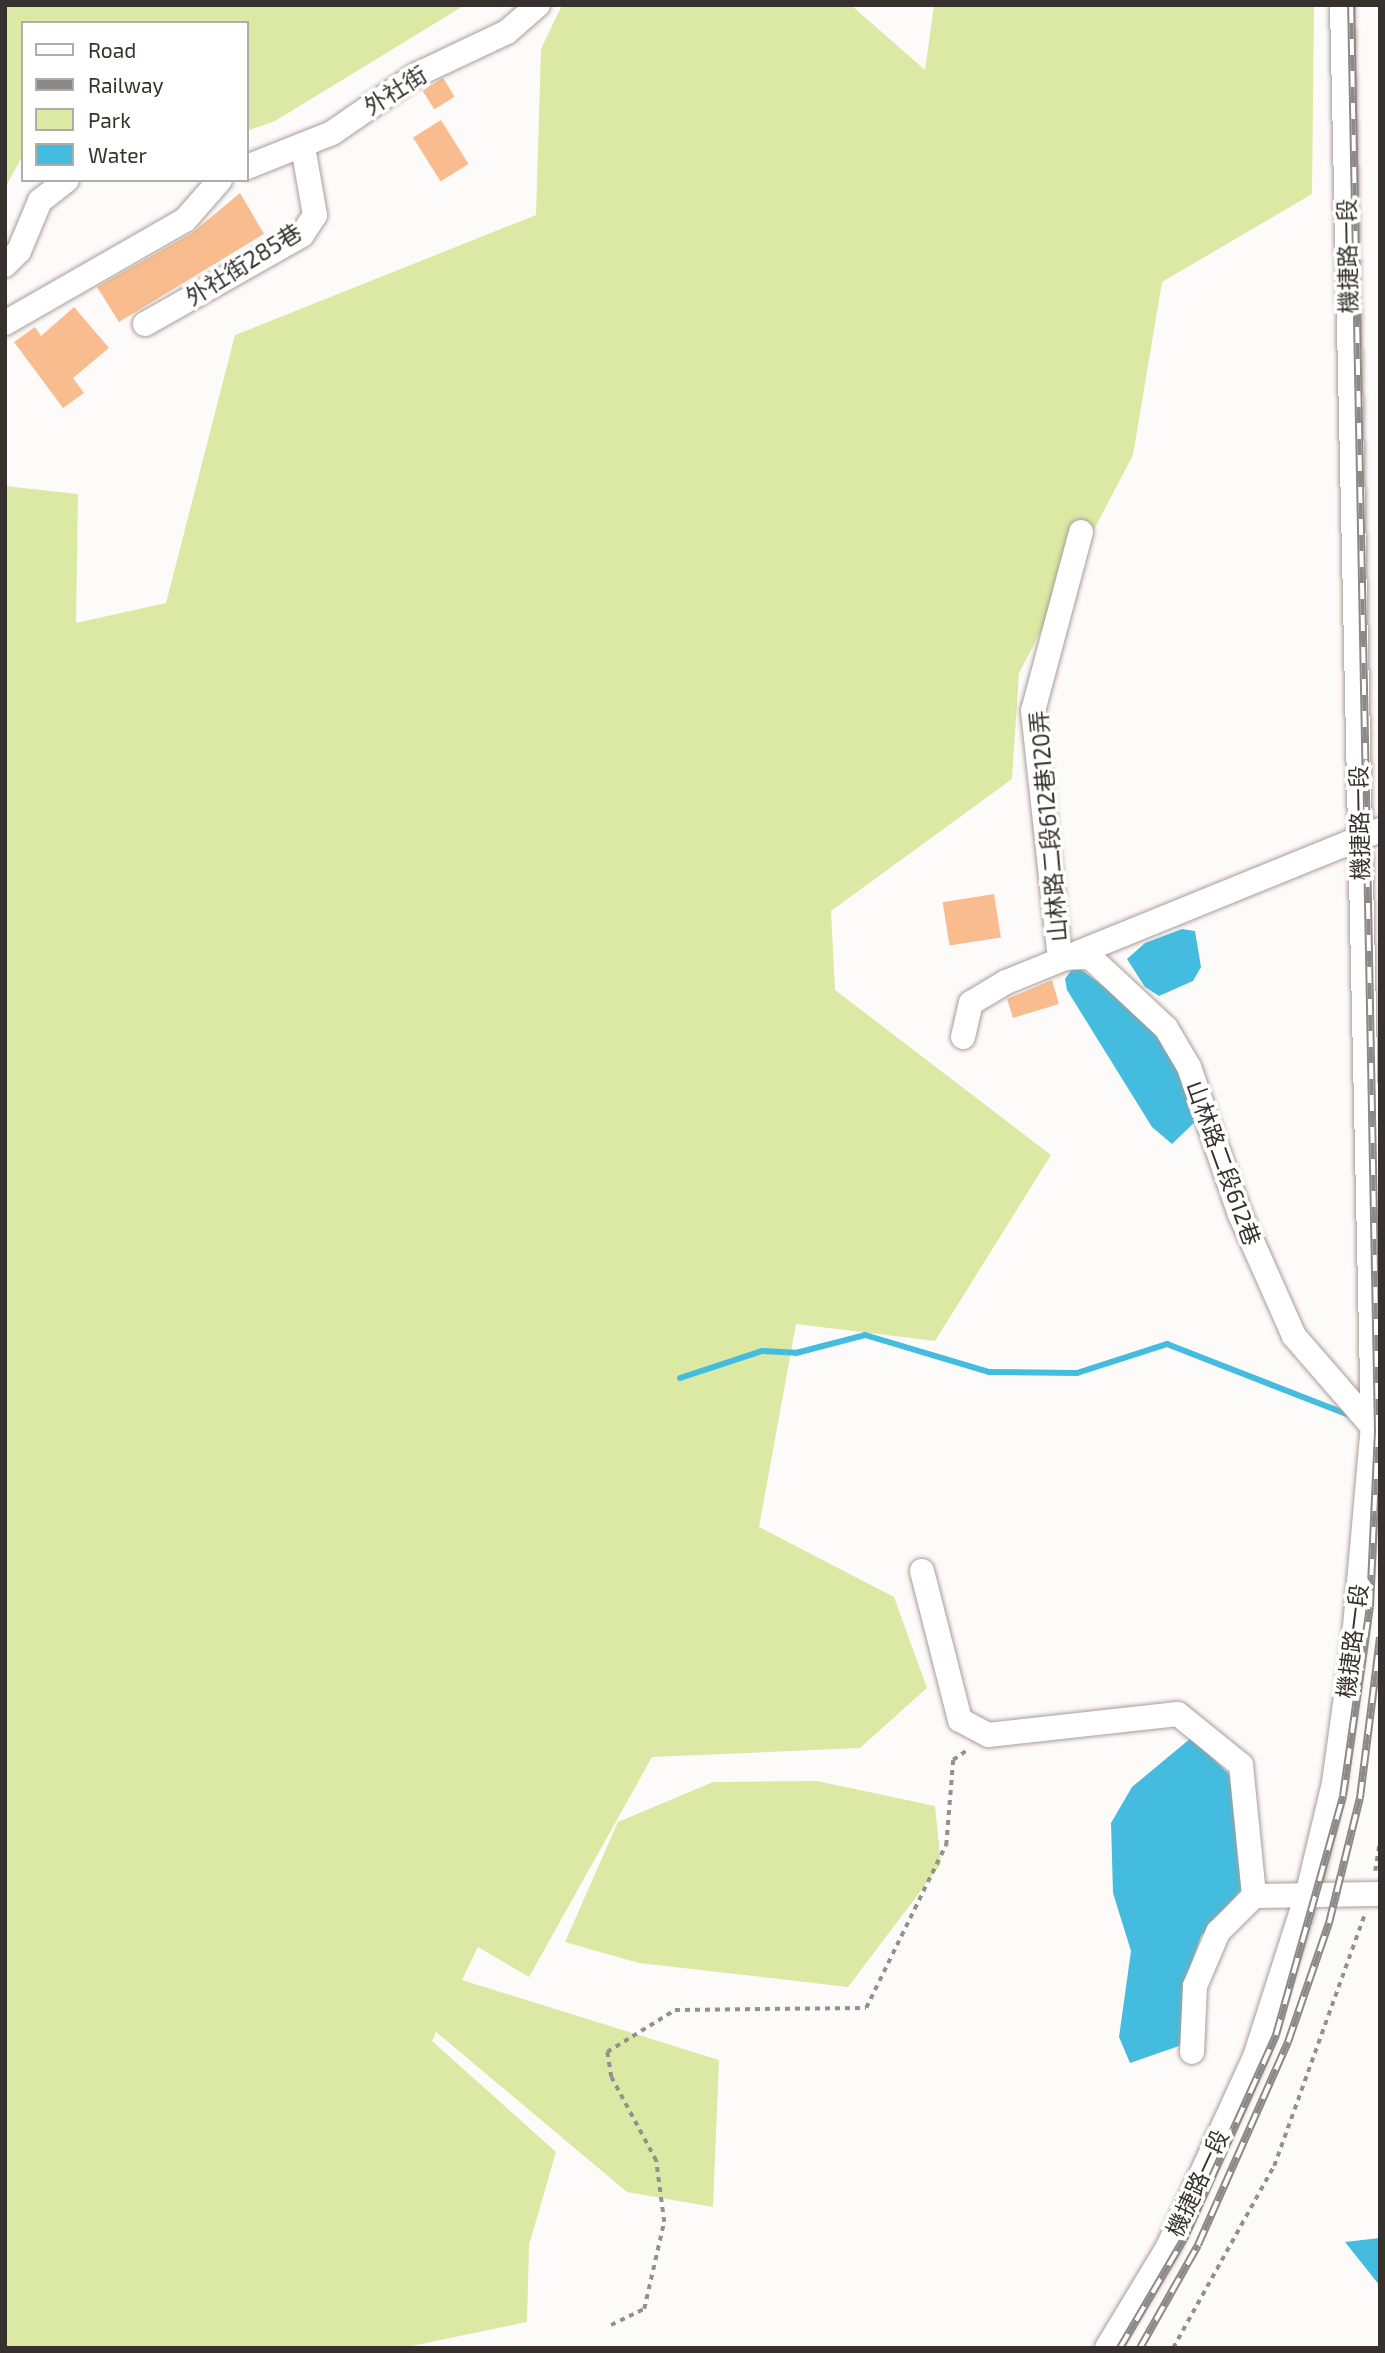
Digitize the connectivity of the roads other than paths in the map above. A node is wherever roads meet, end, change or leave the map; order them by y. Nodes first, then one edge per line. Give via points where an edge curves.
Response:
1 (538, 5) edge
2 (1342, 5) edge
3 (303, 147) junction
4 (248, 167) edge
5 (64, 182) edge
6 (218, 182) edge
7 (5, 264) edge
8 (5, 323) edge
9 (145, 324) dead end
10 (1081, 531) dead end
11 (1369, 834) edge
12 (1060, 958) junction
13 (963, 1037) dead end
14 (1373, 1421) edge
15 (922, 1571) dead end
16 (1308, 1892) junction
17 (1376, 1894) edge
18 (1254, 1896) junction
19 (1192, 2052) dead end
20 (1107, 2348) edge

1 - 3 street, 外社街 via 507,32 416,75
2 - 11 street, 機捷路一段
3 - 4 street, 外社街
3 - 9 street, 外社街285巷 via 315,215 302,234
5 - 7 street via 40,201 19,251
6 - 8 street via 186,220
10 - 12 street, 山林路二段612巷120弄 via 1033,711
11 - 12 street
11 - 14 street, 機捷路一段
12 - 13 street via 971,1003
12 - 14 street, 山林路二段612巷 via 1090,957 1166,1028 1189,1067 1240,1214 1294,1336
14 - 16 street, 機捷路一段 via 1354,1638 1334,1783
15 - 18 street via 960,1720 988,1735 1178,1714 1241,1765
16 - 17 street
16 - 18 street
16 - 20 street, 機捷路一段 via 1255,2057 1167,2249
18 - 19 street via 1218,1932 1195,1986

